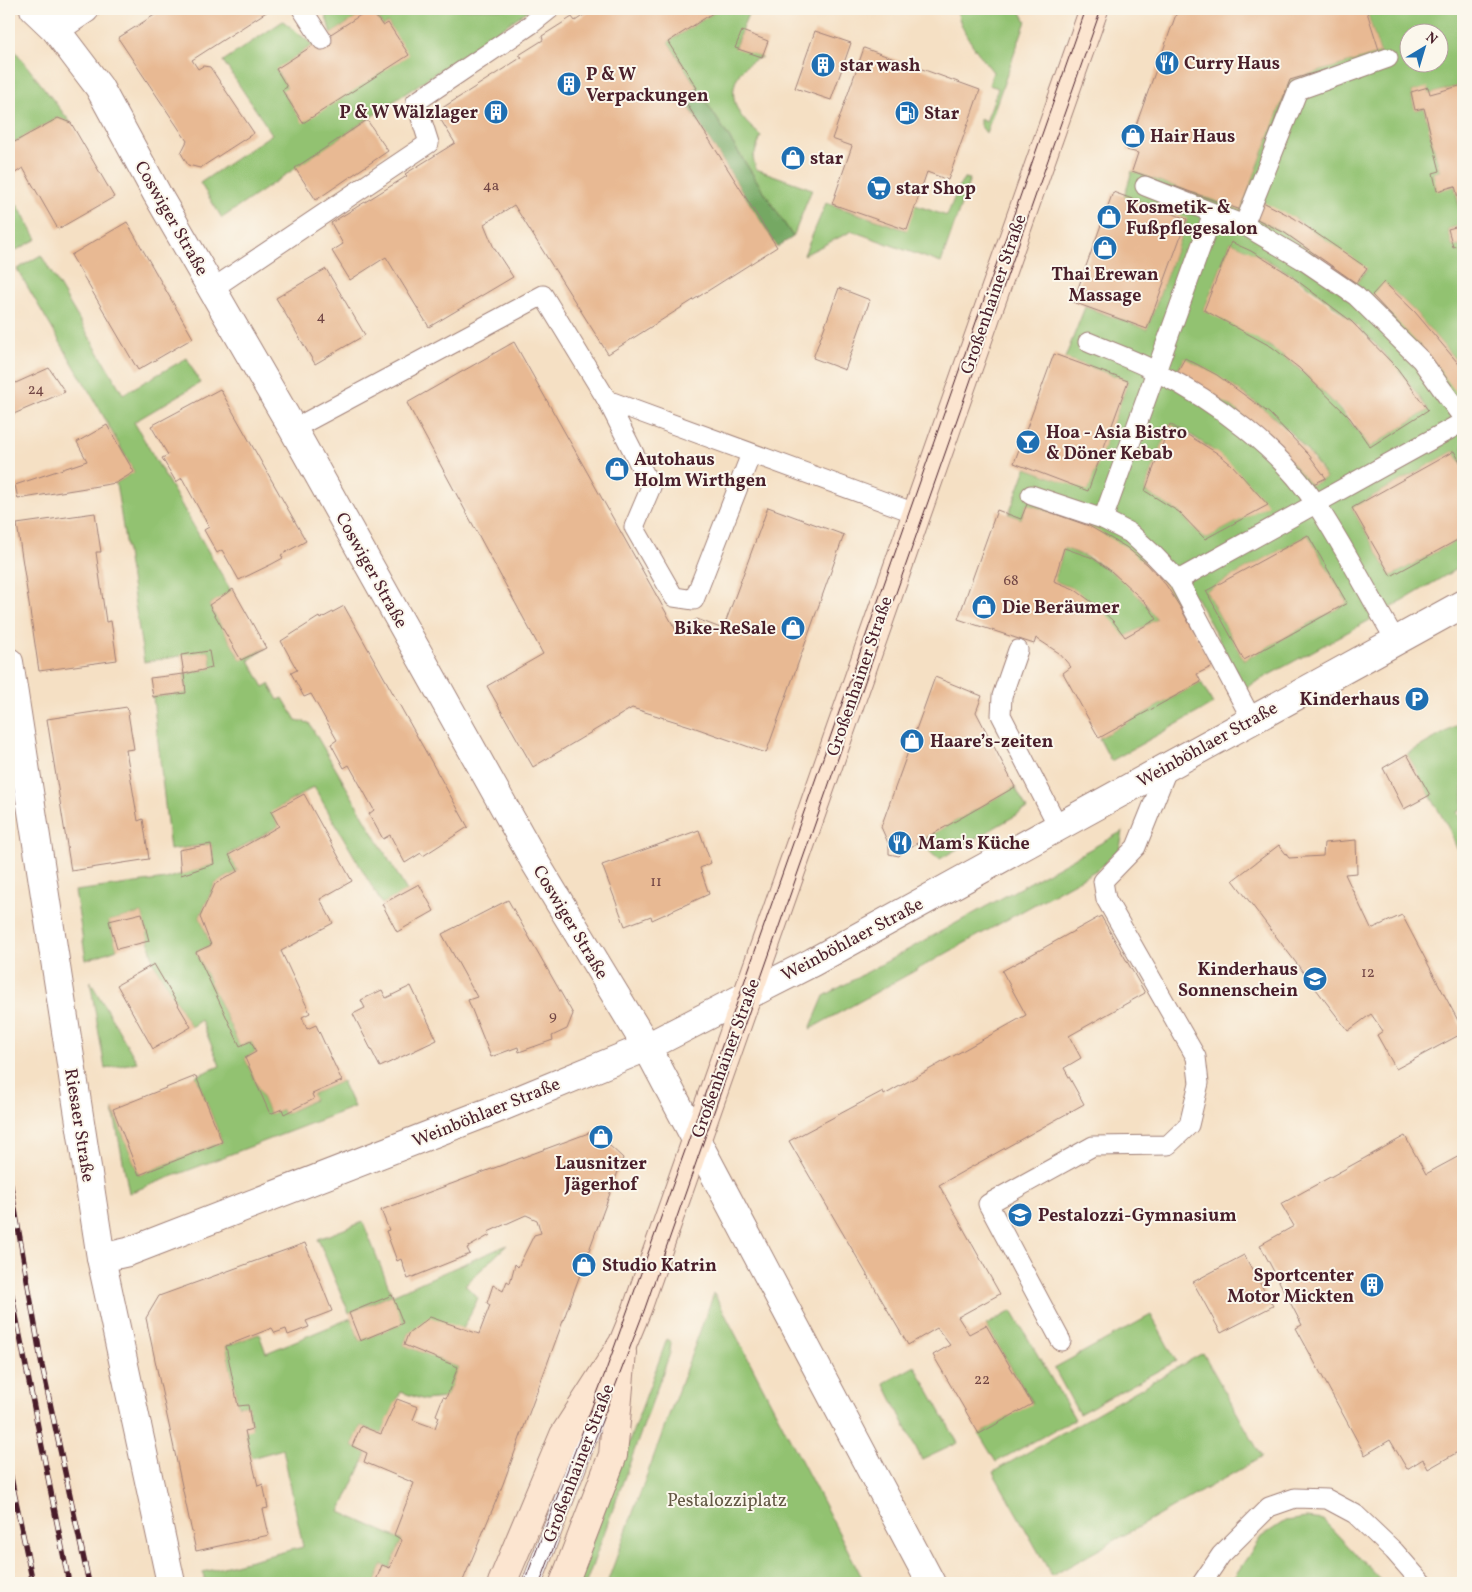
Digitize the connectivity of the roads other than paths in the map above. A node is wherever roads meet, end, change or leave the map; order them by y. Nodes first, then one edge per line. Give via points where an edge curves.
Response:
1 (34, 9) edge
2 (85, 9) edge
3 (302, 9) edge
4 (550, 9) edge
5 (1094, 9) edge
6 (55, 29) junction
7 (322, 40) dead end
8 (1388, 58) dead end
9 (1145, 186) dead end
10 (1213, 213) junction
11 (1244, 225) junction
12 (212, 289) junction
13 (1088, 342) dead end
14 (1156, 371) junction
15 (607, 400) junction
16 (1463, 418) edge
17 (1463, 422) edge
18 (293, 429) junction
19 (751, 454) junction
20 (1031, 495) dead end
21 (1315, 503) junction
22 (915, 513) junction
23 (1103, 519) junction
24 (1178, 580) junction
25 (1463, 604) edge
26 (1396, 641) junction
27 (1018, 650) dead end
28 (9, 662) edge
29 (1252, 720) junction
30 (1169, 765) junction
31 (1058, 826) junction
32 (748, 994) junction
33 (647, 1047) junction
34 (696, 1141) junction
35 (101, 1258) junction
36 (1061, 1341) dead end
37 (623, 1343) junction
38 (171, 1583) edge
39 (502, 1583) edge
40 (532, 1583) edge
41 (564, 1583) edge
42 (931, 1583) edge
43 (1202, 1583) edge
44 (1422, 1583) edge

1 - 6 street, Coswiger Straße
2 - 6 street
3 - 7 lane
4 - 12 lane via 416,102 429,144
5 - 22 main road, Großenhainer Straße
6 - 12 street, Coswiger Straße via 99,87
8 - 11 lane via 1298,90
9 - 10 lane
10 - 11 lane
10 - 14 lane
11 - 16 lane via 1356,296 1421,360
12 - 18 street, Coswiger Straße
13 - 14 lane
14 - 21 lane via 1217,408 1244,430 1291,473
14 - 23 lane
15 - 18 lane via 543,295
15 - 19 lane
15 - 19 lane via 651,486 634,527 674,597 694,600
17 - 21 lane
18 - 33 street, Coswiger Straße via 536,864
19 - 22 lane
20 - 23 lane
21 - 24 lane
21 - 26 lane
22 - 32 main road, Großenhainer Straße
23 - 24 lane via 1130,533
24 - 29 lane
25 - 26 street, Weinböhlaer Straße
26 - 29 street, Weinböhlaer Straße
27 - 31 lane via 1002,696 1001,715
28 - 35 street, Riesaer Straße
29 - 30 street, Weinböhlaer Straße
30 - 31 street, Weinböhlaer Straße
30 - 36 lane via 1136,847 1104,881 1106,899 1196,1056 1200,1083 1189,1125 1168,1144 1094,1146 988,1204
31 - 32 street, Weinböhlaer Straße via 813,962
32 - 33 street, Weinböhlaer Straße
32 - 34 main road, Großenhainer Straße
33 - 34 street, Coswiger Straße
33 - 35 street, Weinböhlaer Straße via 128,1252
34 - 37 main road, Großenhainer Straße
34 - 42 street
35 - 38 street, Riesaer Straße
37 - 39 main road, Großenhainer Straße via 564,1435
37 - 40 lane, Großenhainer Straße
37 - 41 main road, Großenhainer Straße via 613,1455
43 - 44 lane via 1221,1555 1270,1507 1296,1498 1327,1498 1355,1514

